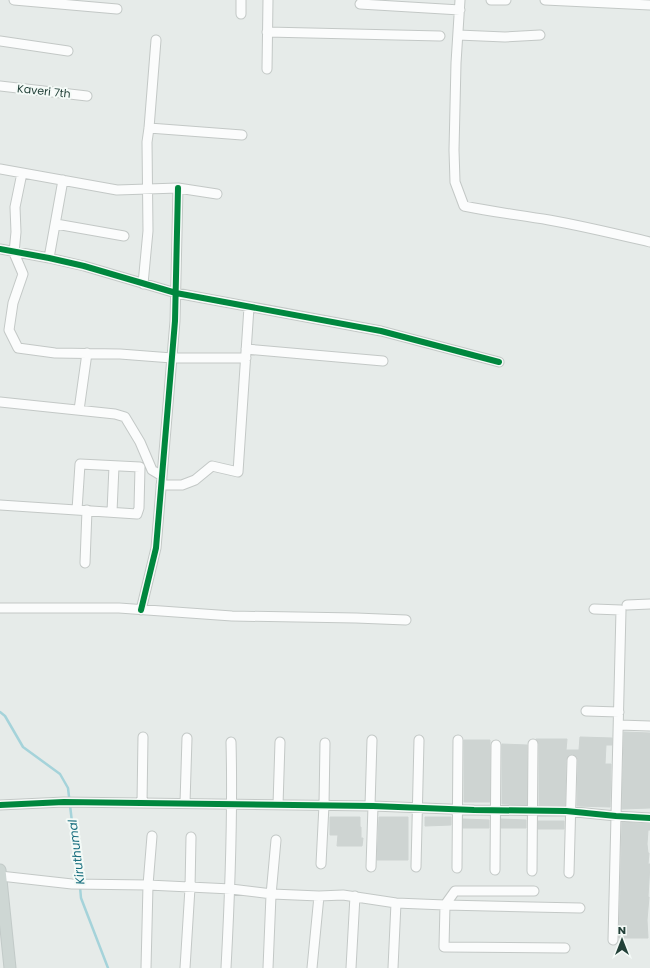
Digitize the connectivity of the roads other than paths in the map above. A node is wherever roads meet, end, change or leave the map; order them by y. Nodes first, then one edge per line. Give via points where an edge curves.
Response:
1 (14, 0) edge
2 (241, 0) edge
3 (268, 0) edge
4 (460, 0) edge
5 (491, 0) edge
6 (506, 0) edge
7 (545, 0) edge
8 (360, 4) dead end
9 (650, 5) edge
10 (117, 9) dead end
11 (460, 10) junction
12 (241, 14) dead end
13 (267, 32) junction
14 (458, 35) junction
15 (540, 35) dead end
16 (440, 36) dead end
17 (156, 40) dead end
18 (0, 42) edge
19 (68, 51) dead end
20 (267, 69) dead end
21 (0, 86) edge
22 (87, 96) dead end
23 (150, 128) junction
24 (242, 136) dead end
25 (0, 169) edge
26 (22, 173) junction
27 (63, 180) junction
28 (178, 188) junction
29 (147, 189) junction
30 (217, 194) dead end
31 (56, 224) junction
32 (124, 236) dead end
33 (650, 242) edge
34 (0, 250) edge
35 (14, 253) junction
36 (49, 258) junction
37 (143, 284) junction
38 (176, 293) junction
39 (249, 307) junction
40 (86, 353) junction
41 (246, 354) junction
42 (172, 358) junction
43 (383, 361) dead end
44 (499, 362) dead end
45 (0, 402) edge
46 (79, 410) junction
47 (114, 466) junction
48 (162, 480) junction
49 (0, 505) edge
50 (82, 510) junction
51 (112, 512) junction
52 (85, 563) dead end
53 (650, 604) edge
54 (627, 605) dead end
55 (0, 608) edge
56 (594, 609) dead end
57 (141, 610) junction
58 (406, 620) dead end
59 (586, 712) dead end
60 (619, 712) junction
61 (619, 725) junction
62 (650, 726) edge
63 (143, 737) dead end
64 (187, 738) dead end
65 (372, 740) dead end
66 (419, 740) dead end
67 (458, 740) dead end
68 (231, 742) dead end
69 (280, 742) dead end
70 (325, 743) dead end
71 (533, 744) dead end
72 (496, 745) dead end
73 (572, 760) dead end
74 (142, 803) junction
75 (185, 803) junction
76 (233, 804) junction
77 (0, 805) edge
78 (278, 805) junction
79 (324, 806) junction
80 (372, 806) junction
81 (417, 808) junction
82 (458, 809) junction
83 (496, 810) junction
84 (533, 811) junction
85 (570, 811) junction
86 (616, 816) junction
87 (650, 818) edge
88 (152, 836) dead end
89 (191, 837) dead end
90 (276, 840) dead end
91 (321, 864) dead end
92 (371, 867) dead end
93 (416, 867) dead end
94 (457, 868) dead end
95 (495, 870) dead end
96 (532, 871) dead end
97 (569, 873) dead end
98 (0, 874) edge
99 (148, 885) junction
100 (190, 888) junction
101 (231, 889) junction
102 (534, 891) dead end
103 (272, 894) junction
104 (319, 896) junction
105 (355, 896) junction
106 (396, 903) junction
107 (445, 905) junction
108 (580, 908) dead end
109 (613, 940) dead end
110 (565, 948) dead end
111 (10, 968) edge
112 (146, 968) edge
113 (185, 968) edge
114 (226, 968) edge
115 (268, 968) edge
116 (312, 968) edge
117 (351, 968) edge
118 (393, 968) edge

1 - 10 street
2 - 12 street
3 - 13 street
4 - 11 street
5 - 6 street
7 - 9 street
8 - 11 street
11 - 14 street
13 - 16 street
13 - 20 street
14 - 15 street
14 - 33 street via 455,182 464,206 598,229
17 - 23 street
18 - 19 street
21 - 22 street, Kaveri 7th
23 - 24 street
23 - 29 street via 146,142
25 - 26 street
26 - 27 street
26 - 35 street via 15,207
27 - 29 street via 117,190
27 - 31 street
28 - 29 street
28 - 30 street
28 - 38 street
29 - 37 street via 148,231
31 - 32 street
31 - 36 street
34 - 35 street
35 - 36 street
35 - 40 street via 23,274 13,303 9,330 18,348 55,353
36 - 37 street
37 - 38 street
38 - 39 street
38 - 42 street
39 - 41 street
39 - 44 street via 381,331
40 - 42 street
40 - 46 street
41 - 42 street
41 - 43 street
41 - 48 street via 238,472 212,466 195,480 182,485
42 - 48 street
45 - 46 street
46 - 48 street via 125,417 140,442 152,470
47 - 50 street via 80,464
47 - 51 street
47 - 51 street via 140,467 140,508 136,514
48 - 57 street via 156,548
49 - 50 street
50 - 51 street
50 - 52 street
53 - 54 street
55 - 57 street
56 - 60 street via 621,610
57 - 58 street via 232,616
59 - 60 street
60 - 61 street
61 - 62 street
61 - 86 street
63 - 74 street
64 - 75 street
65 - 80 street
66 - 81 street
67 - 82 street
68 - 76 street
69 - 78 street
70 - 79 street
71 - 84 street
72 - 83 street
73 - 85 street
74 - 75 street
74 - 77 street via 64,802
75 - 76 street
76 - 78 street
76 - 101 street
78 - 79 street
79 - 80 street
79 - 91 street
80 - 81 street
80 - 92 street
81 - 82 street
81 - 93 street
82 - 83 street
82 - 94 street
83 - 84 street
83 - 95 street
84 - 85 street
84 - 96 street
85 - 86 street
85 - 97 street
86 - 87 street
86 - 109 street
88 - 99 street
89 - 100 street
90 - 103 street
98 - 99 street via 72,884
98 - 111 main road
99 - 100 street
99 - 112 street
100 - 101 street
100 - 113 street
101 - 103 street
101 - 114 street
102 - 107 street via 455,891
103 - 104 street
103 - 115 street
104 - 105 street
104 - 116 street
105 - 106 street
105 - 117 street
106 - 107 street
106 - 118 street
107 - 108 street
107 - 110 street via 444,947

